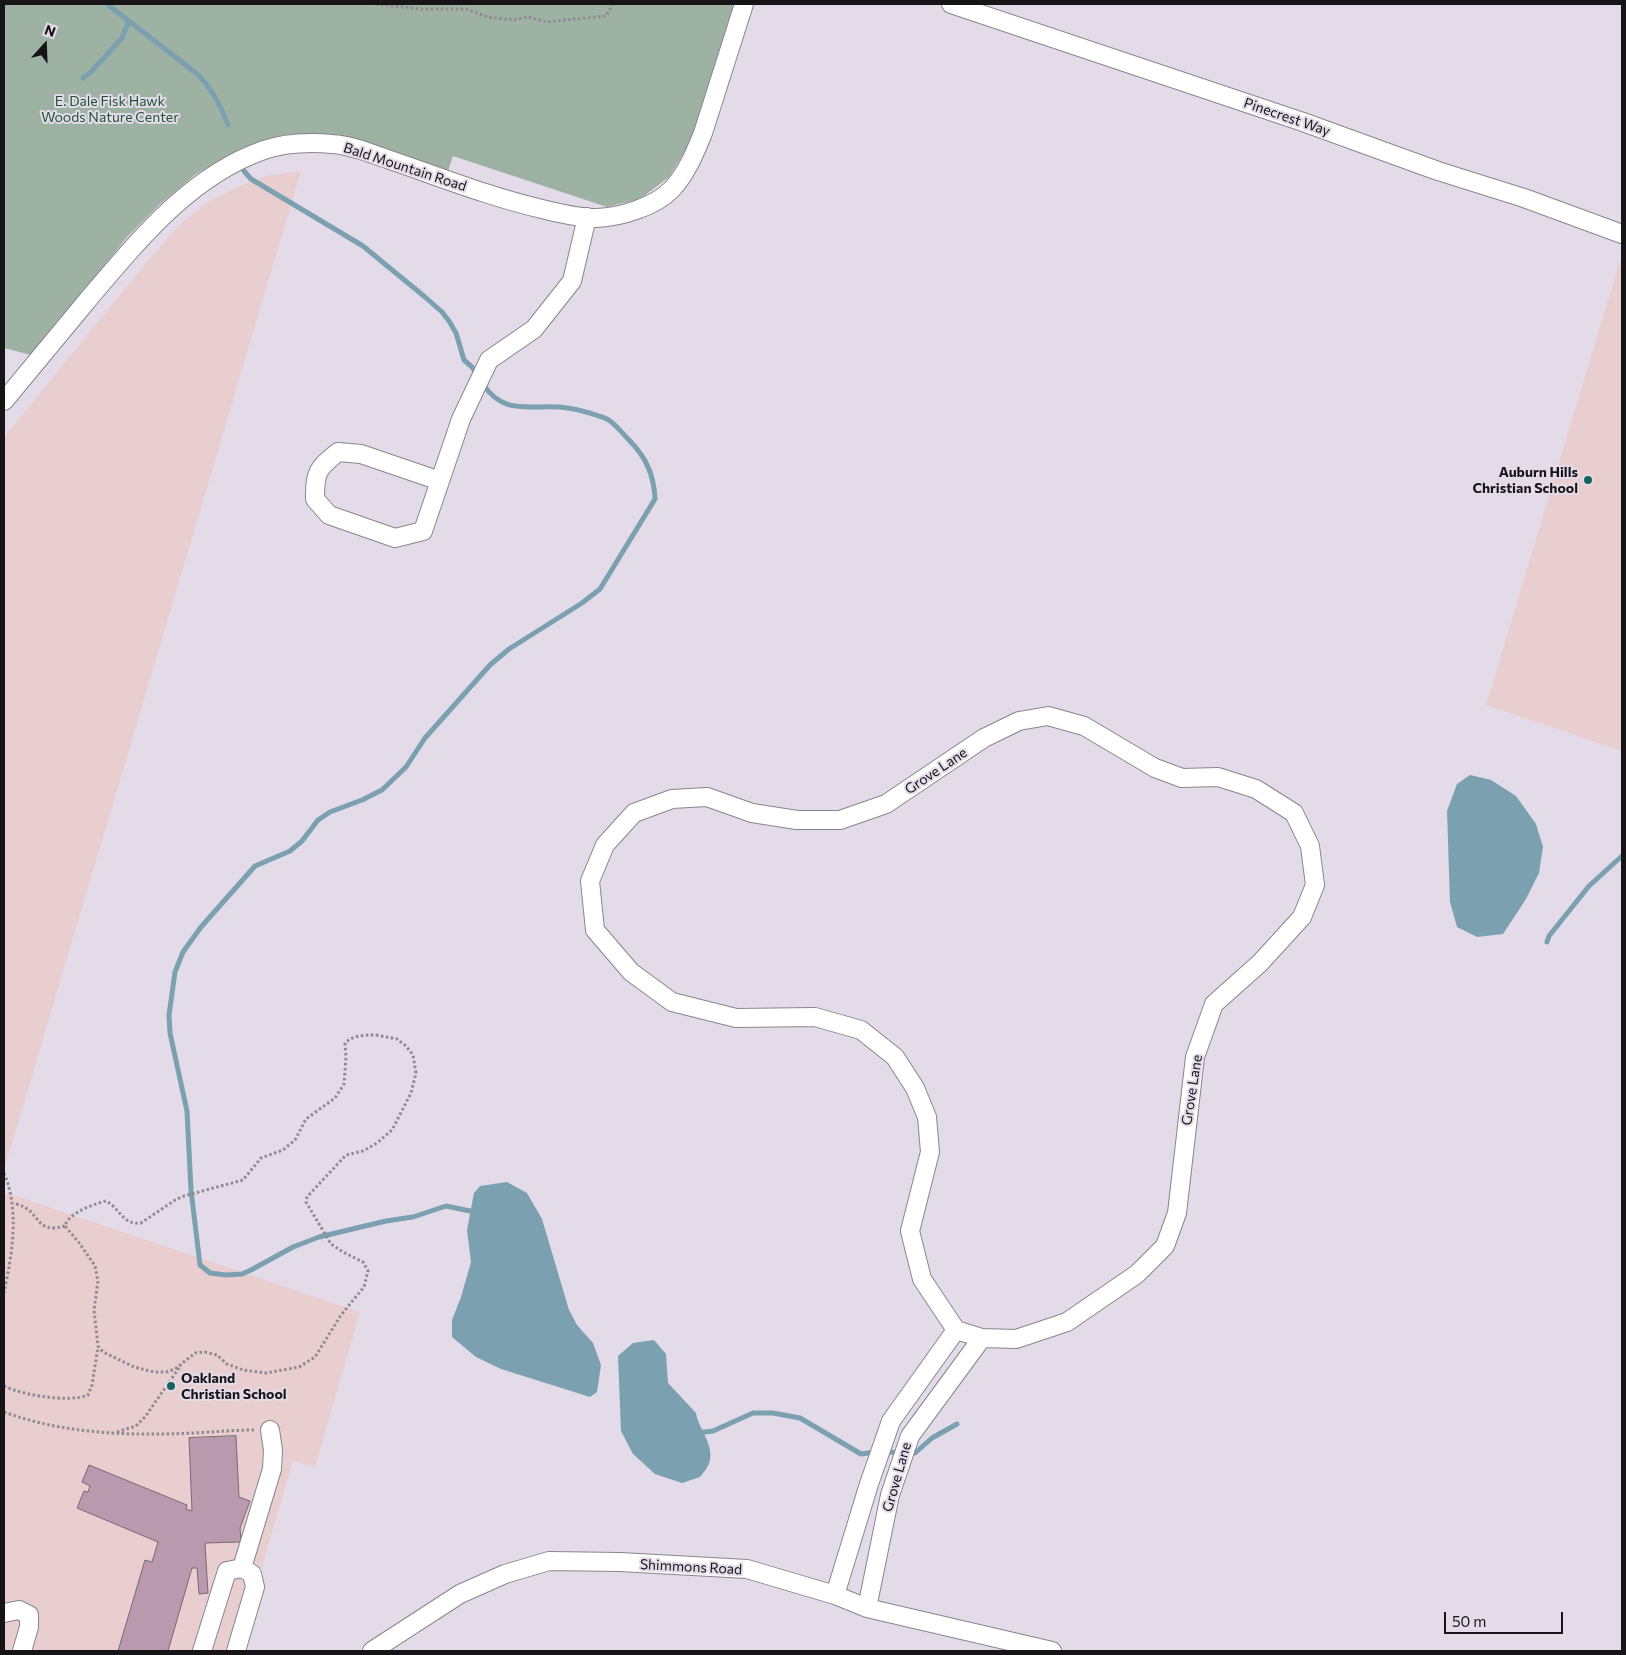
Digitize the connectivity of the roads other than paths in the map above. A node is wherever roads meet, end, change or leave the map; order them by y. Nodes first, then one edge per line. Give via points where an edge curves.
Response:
1 (744, 4) edge
2 (951, 4) edge
3 (587, 217) junction
4 (1622, 234) edge
5 (4, 401) edge
6 (440, 481) junction
7 (956, 1330) junction
8 (982, 1338) junction
9 (270, 1430) road end
10 (242, 1568) junction
11 (835, 1595) junction
12 (867, 1608) junction
13 (4, 1613) edge
14 (22, 1651) edge
15 (202, 1651) edge
16 (236, 1651) edge
17 (372, 1651) edge
18 (1052, 1651) edge

1 - 3 street, Bald Mountain Road via 703,133 680,178 671,190 634,212
2 - 4 street, Pinecrest Way via 1303,122
3 - 5 street, Bald Mountain Road via 510,202 334,144 300,143 266,149 203,182 162,217 126,254
3 - 6 street via 572,281 534,329 489,360 461,419
6 - 6 street via 361,454 338,452 321,466 315,481 315,499 329,515 396,538 423,531
7 - 8 street, Grove Lane
7 - 8 street, Grove Lane via 922,1279 910,1231 930,1152 927,1117 915,1088 895,1057 861,1030 816,1017 736,1018 672,1002 631,972 595,930 590,881 605,845 634,813 672,799 707,797 752,813 797,820 840,820 886,804 984,738 1019,721 1048,716 1084,726 1156,768 1182,778 1218,777 1256,789 1294,813 1310,846 1315,885 1302,917 1260,963 1214,1004 1195,1057 1177,1213 1165,1246 1137,1274 1067,1322 1016,1339
7 - 11 street, Grove Lane via 891,1422
8 - 12 street, Grove Lane via 910,1436 890,1495
9 - 10 street via 272,1469
10 - 15 street via 227,1571
10 - 16 street via 252,1574 255,1587
11 - 12 street, Shimmons Road
11 - 17 street, Shimmons Road via 747,1570 549,1561 505,1574 460,1594
12 - 18 street, Shimmons Road
13 - 14 street via 19,1610 29,1615

